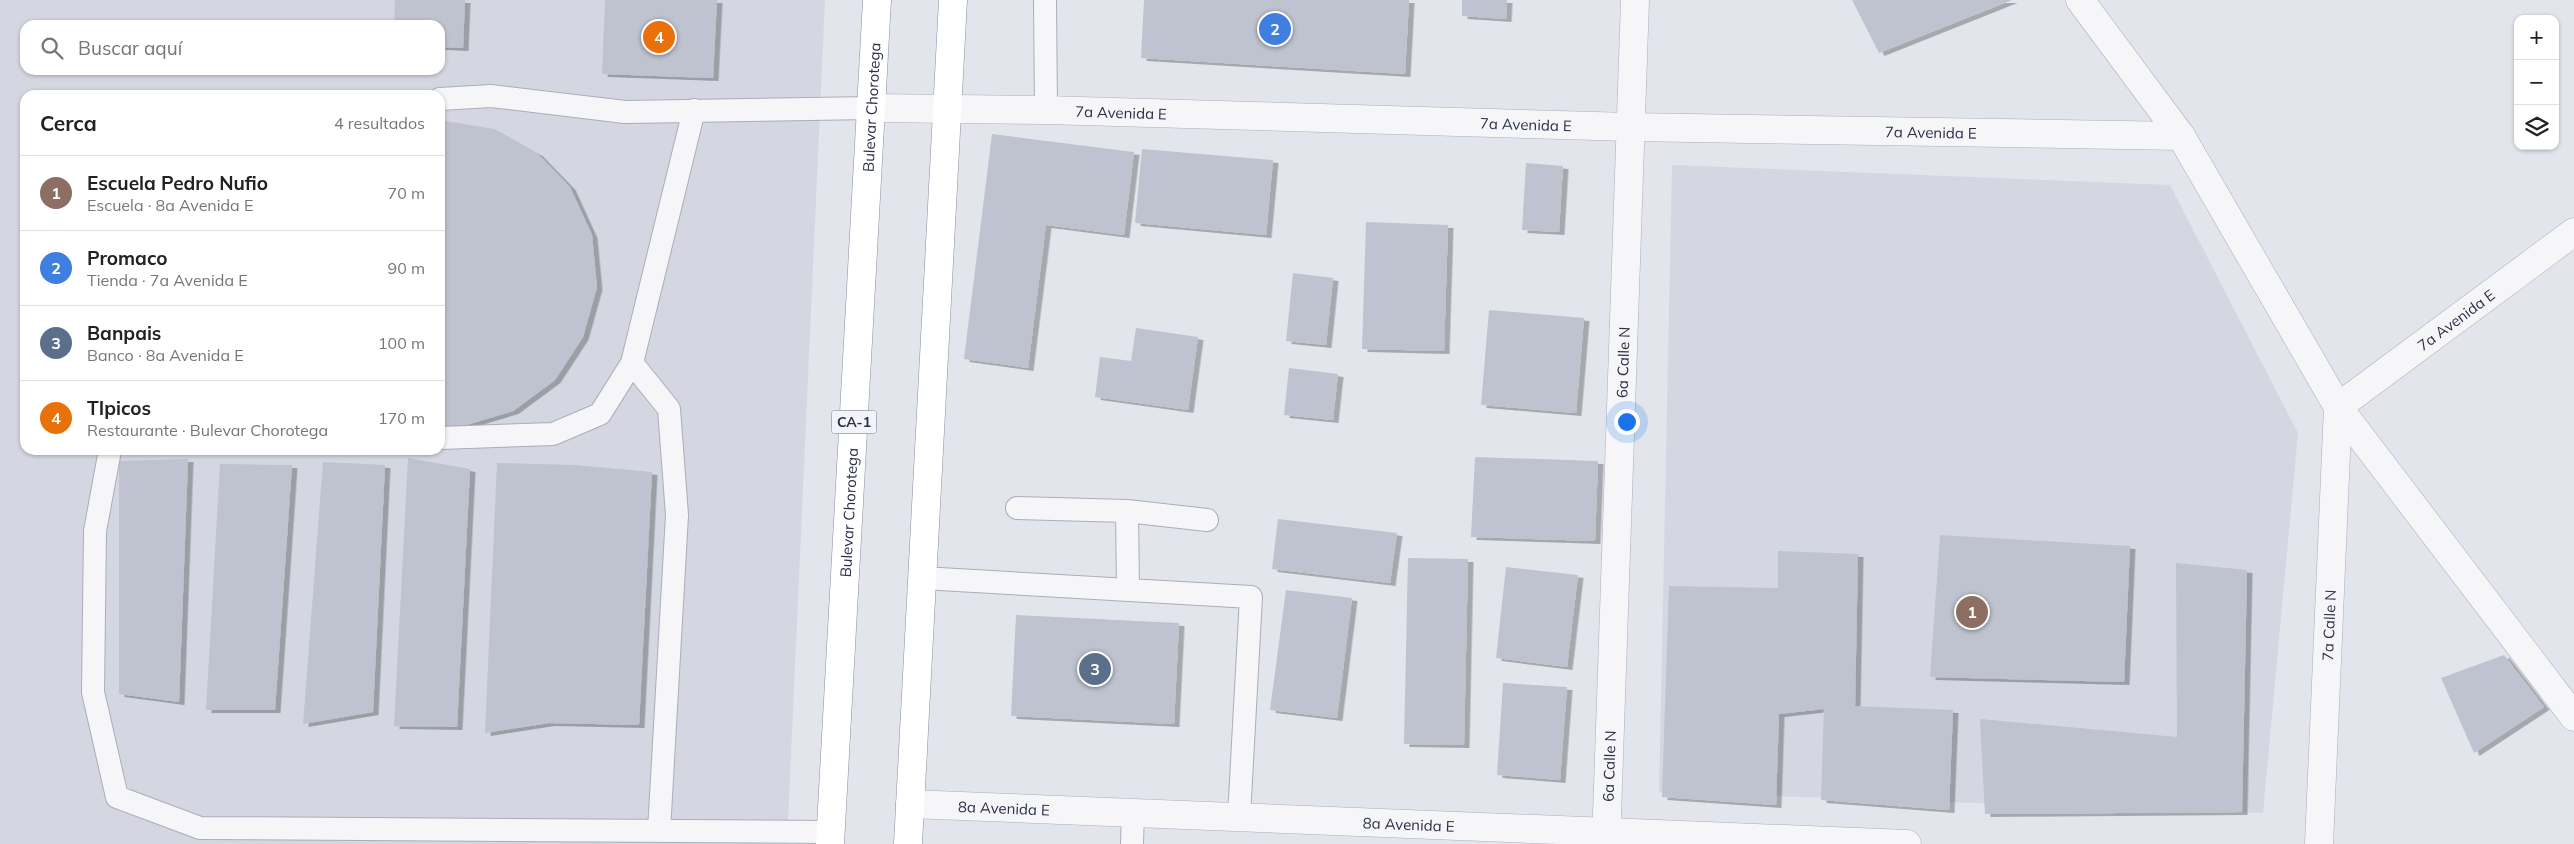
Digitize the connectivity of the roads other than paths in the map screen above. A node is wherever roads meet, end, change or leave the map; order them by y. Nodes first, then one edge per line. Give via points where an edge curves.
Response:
1 (877, 0) edge
2 (953, 0) edge
3 (1045, 0) edge
4 (1635, 0) edge
5 (2080, 0) edge
6 (445, 99) edge
7 (871, 108) junction
8 (946, 108) junction
9 (694, 110) junction
10 (1046, 110) junction
11 (1630, 127) junction
12 (2182, 136) junction
13 (2574, 232) edge
14 (632, 363) junction
15 (2338, 407) junction
16 (445, 438) edge
17 (109, 455) edge
18 (1017, 508) dead end
19 (1127, 511) junction
20 (1208, 520) dead end
21 (922, 578) junction
22 (1128, 590) junction
23 (2574, 717) edge
24 (910, 804) junction
25 (1134, 813) junction
26 (1239, 817) junction
27 (659, 831) junction
28 (830, 838) edge
29 (1606, 838) edge
30 (908, 844) edge
31 (1132, 844) edge
32 (1907, 844) edge
33 (2319, 844) edge

1 - 7 highway, Bulevar Chorotega / CA-1
2 - 8 highway
3 - 10 lane
4 - 11 street, 6a Calle N
5 - 12 street
6 - 9 lane via 491,96 625,112
7 - 8 street, 7a Avenida E
7 - 9 lane
7 - 28 highway, Bulevar Chorotega / CA-1
8 - 10 street, 7a Avenida E
8 - 21 highway
9 - 14 lane
10 - 11 street, 7a Avenida E
11 - 12 street, 7a Avenida E
11 - 29 street, 6a Calle N
12 - 15 street
13 - 15 street, 7a Avenida E
14 - 16 lane via 600,414 553,434
14 - 27 lane via 668,408 677,515
15 - 23 street
15 - 33 street, 7a Calle N
17 - 27 lane via 95,531 93,692 117,797 200,828
18 - 19 lane
19 - 20 lane
19 - 22 lane
21 - 22 lane
21 - 24 highway
22 - 26 lane via 1251,597
24 - 25 street, 8a Avenida E
24 - 30 highway
25 - 26 street, 8a Avenida E
25 - 31 lane
26 - 29 street, 8a Avenida E
27 - 28 lane
29 - 32 street, 8a Avenida E

